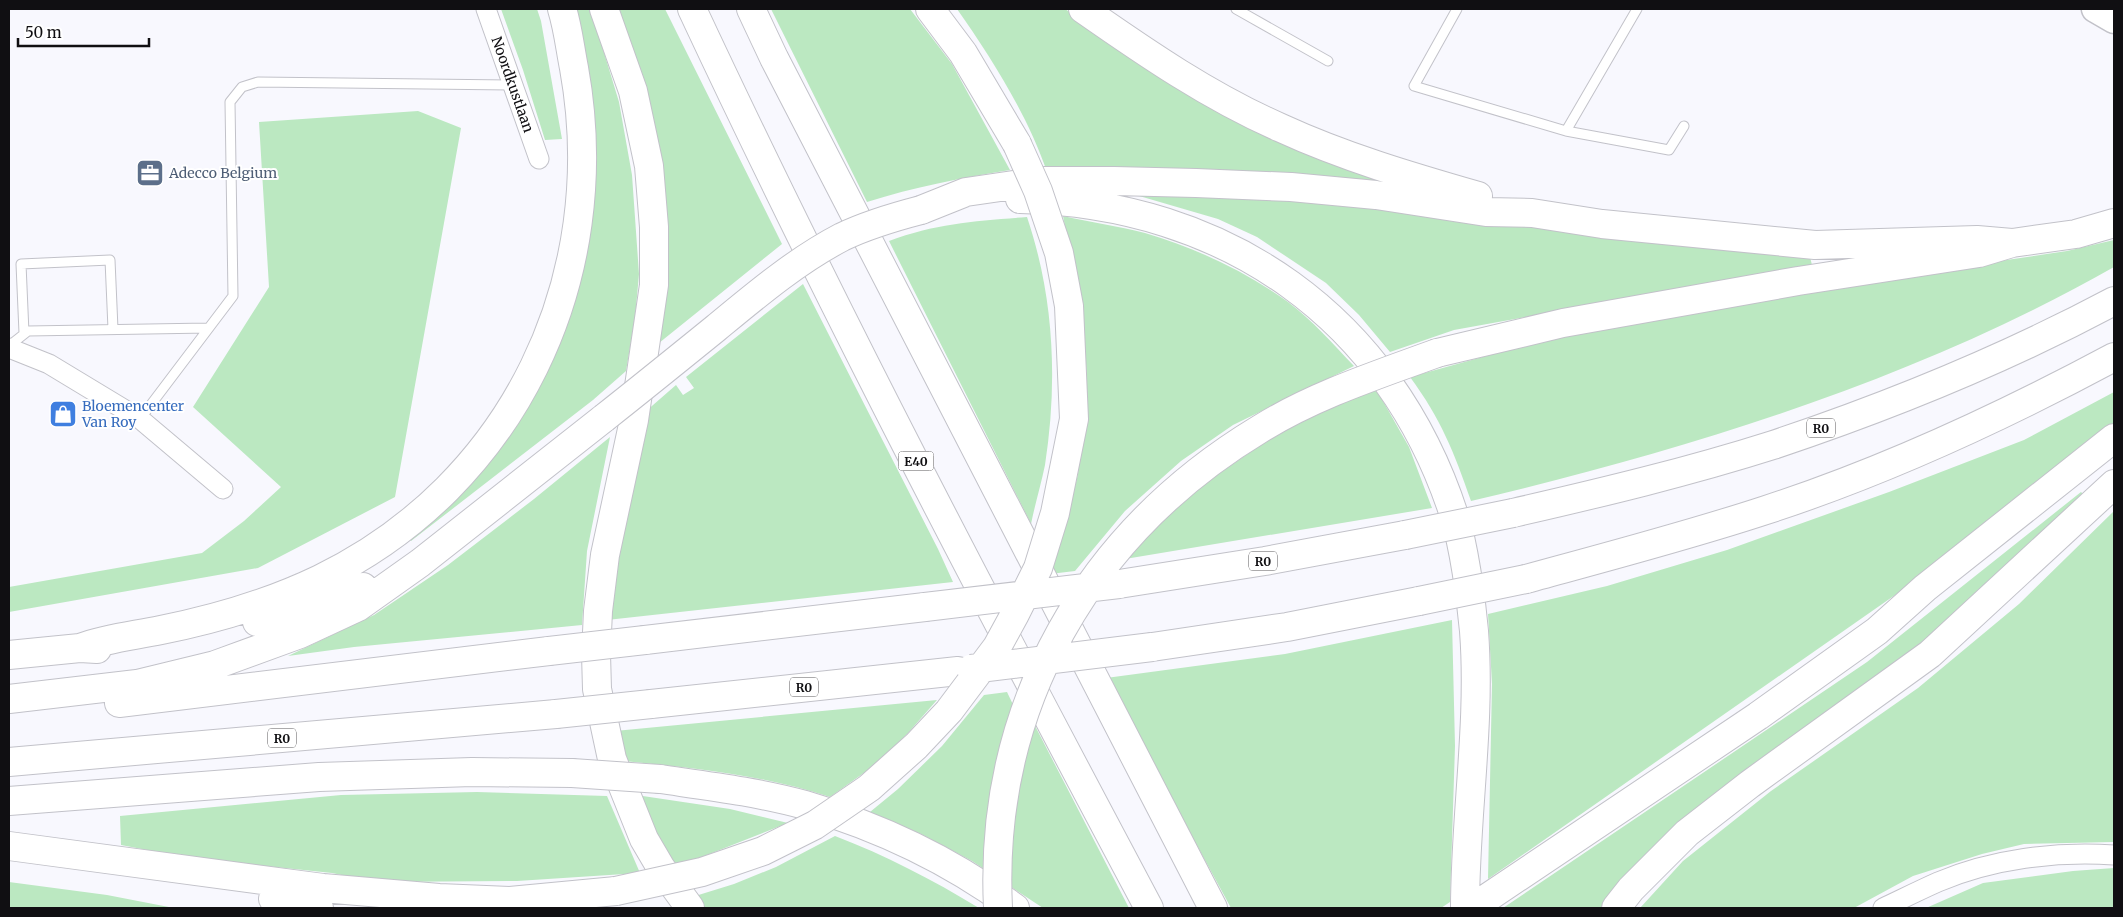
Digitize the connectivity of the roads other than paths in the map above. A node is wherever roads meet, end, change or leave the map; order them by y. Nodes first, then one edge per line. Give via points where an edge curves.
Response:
1 (486, 9) edge
2 (562, 9) edge
3 (604, 9) edge
4 (692, 9) edge
5 (751, 9) edge
6 (930, 9) edge
7 (1083, 9) edge
8 (1236, 9) edge
9 (1457, 9) edge
10 (1637, 9) edge
11 (2095, 9) edge
12 (2114, 20) edge
13 (1328, 61) dead end
14 (512, 85) junction
15 (1684, 126) dead end
16 (1566, 131) junction
17 (539, 159) dead end
18 (921, 210) junction
19 (1532, 213) junction
20 (2114, 223) edge
21 (2012, 243) junction
22 (2114, 301) edge
23 (208, 328) junction
24 (113, 329) junction
25 (24, 333) junction
26 (9, 347) edge
27 (2114, 357) edge
28 (140, 419) junction
29 (2114, 438) edge
30 (2114, 484) edge
31 (223, 489) dead end
32 (420, 563) junction
33 (80, 648) junction
34 (9, 655) edge
35 (9, 699) edge
36 (9, 717) edge
37 (9, 762) edge
38 (9, 801) edge
39 (9, 846) edge
40 (2114, 855) edge
41 (209, 873) junction
42 (319, 908) edge
43 (690, 908) edge
44 (998, 908) edge
45 (1015, 908) edge
46 (1149, 908) edge
47 (1213, 908) edge
48 (1465, 908) edge
49 (1472, 908) edge
50 (1616, 908) edge
51 (1883, 908) edge

1 - 14 street, Noordkustlaan
2 - 33 highway via 578,92 582,138 582,183 576,237 562,298 538,361 512,407 476,457 443,494 406,526 367,553 320,579 248,608 161,630 107,638
3 - 43 highway via 633,90 649,166 654,275 634,420 605,555 598,611 598,690 612,760 644,839
4 - 46 highway, E40 via 834,301
5 - 47 highway
6 - 41 highway, bridge via 963,53 1017,144 1038,191 1059,253 1069,306 1074,419 1055,513 1038,568 997,647 949,711 869,788 815,825 763,851 702,872 616,891 510,900 439,898 323,888
7 - 19 highway via 1213,94 1280,128 1419,179
8 - 13 lane
9 - 16 lane via 1414,86
10 - 16 lane
11 - 12 street
14 - 17 street, Noordkustlaan
14 - 23 lane via 258,82 242,87 230,102 233,296
15 - 16 lane via 1669,150
18 - 19 highway via 966,192 1046,181 1114,181 1291,187 1376,195 1486,212
18 - 32 highway, bridge via 843,237 784,273
18 - 48 highway via 1021,199 1068,201 1123,210 1194,232 1272,272 1306,296 1367,354 1403,402 1424,443 1454,517 1464,562 1474,628 1476,670 1474,772
19 - 21 highway via 1602,224 1815,245 1977,240
20 - 21 highway via 2076,234
21 - 44 highway, bridge via 1979,254 1798,281 1562,323 1437,353 1355,383 1303,407 1261,428 1215,458 1155,508 1120,546 1071,612 1048,653 1011,757 997,847
22 - 36 highway, R0, bridge via 2044,337 1956,376 1772,445 1623,487 1405,535 1119,584
23 - 24 lane
23 - 28 lane
24 - 25 lane
24 - 25 lane via 110,260 80,261 21,264
25 - 26 lane
26 - 28 street via 49,364
27 - 37 highway, R0, bridge via 1964,432 1767,510 1526,579 1287,627 958,671 651,704
28 - 31 street
29 - 49 highway via 1925,588 1877,631 1758,716
30 - 50 highway via 1930,654 1687,833 1631,888
32 - 33 highway via 342,595 218,633 114,651
32 - 35 highway via 358,607 300,634 215,665 136,684
33 - 34 highway
38 - 45 highway, bridge via 319,777 472,772 572,773 660,779 804,805 855,822 954,868
39 - 41 highway
40 - 51 street via 2082,853 2008,862 1940,881
41 - 42 highway via 259,896

